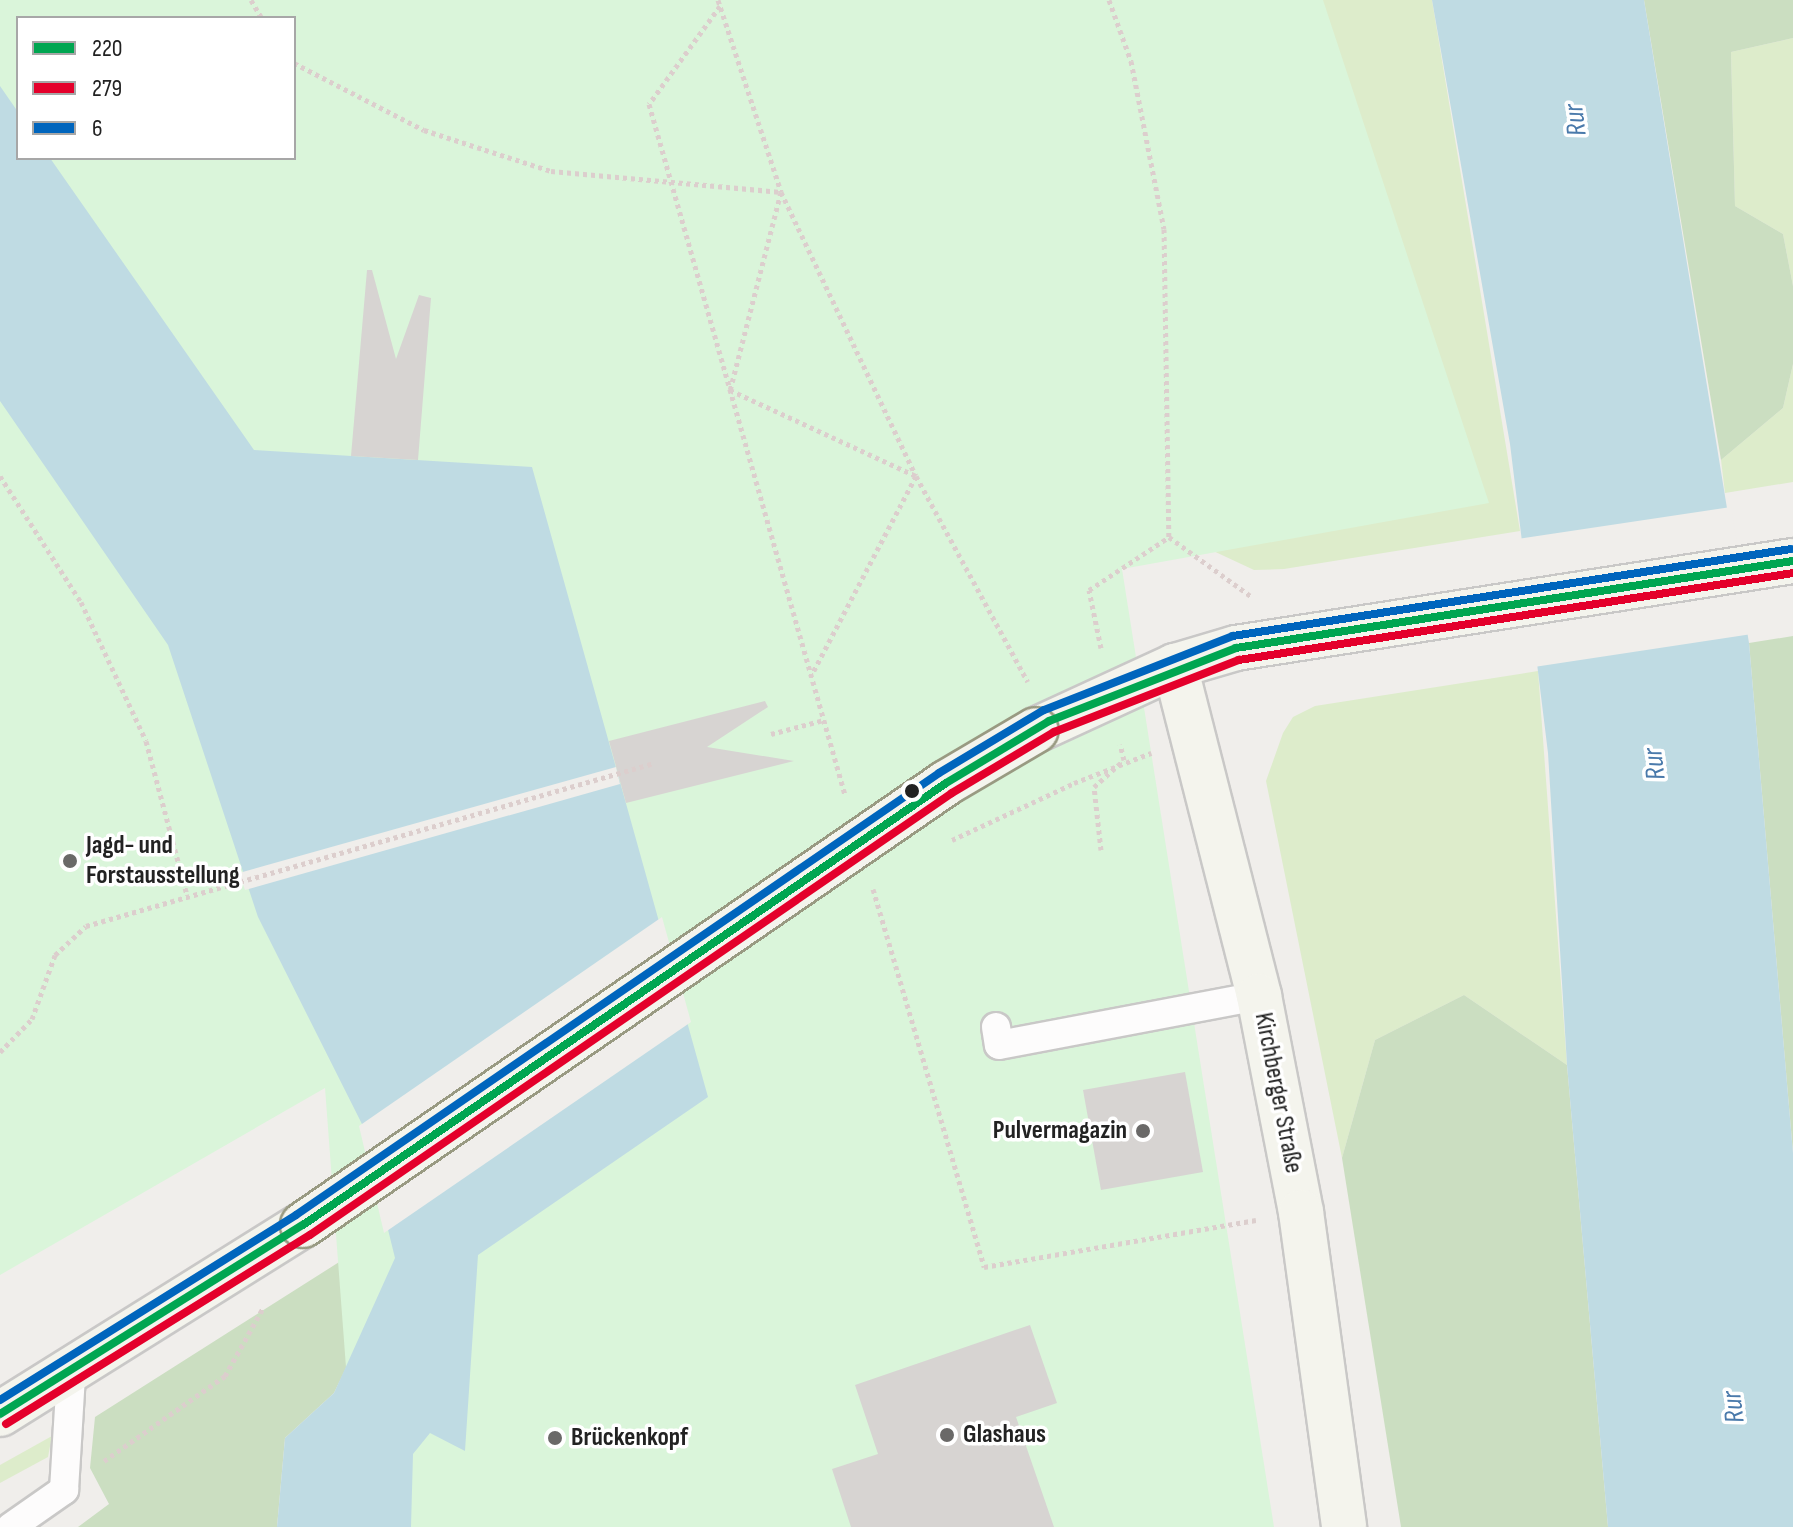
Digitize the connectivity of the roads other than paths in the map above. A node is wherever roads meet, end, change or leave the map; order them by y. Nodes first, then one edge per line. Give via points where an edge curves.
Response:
1 (1793, 561) edge
2 (1175, 666) junction
3 (1259, 996) junction
4 (996, 1027) dead end
5 (71, 1374) junction
6 (0, 1414) edge
7 (11, 1527) edge
8 (1344, 1527) edge

1 - 2 main road via 1236,648
2 - 3 main road, Kirchberger Straße
2 - 5 main road, bridge via 1042,725 946,783 303,1225
3 - 4 lane via 999,1045
3 - 8 main road, Kirchberger Straße via 1301,1212
5 - 6 main road
5 - 7 lane via 64,1490

